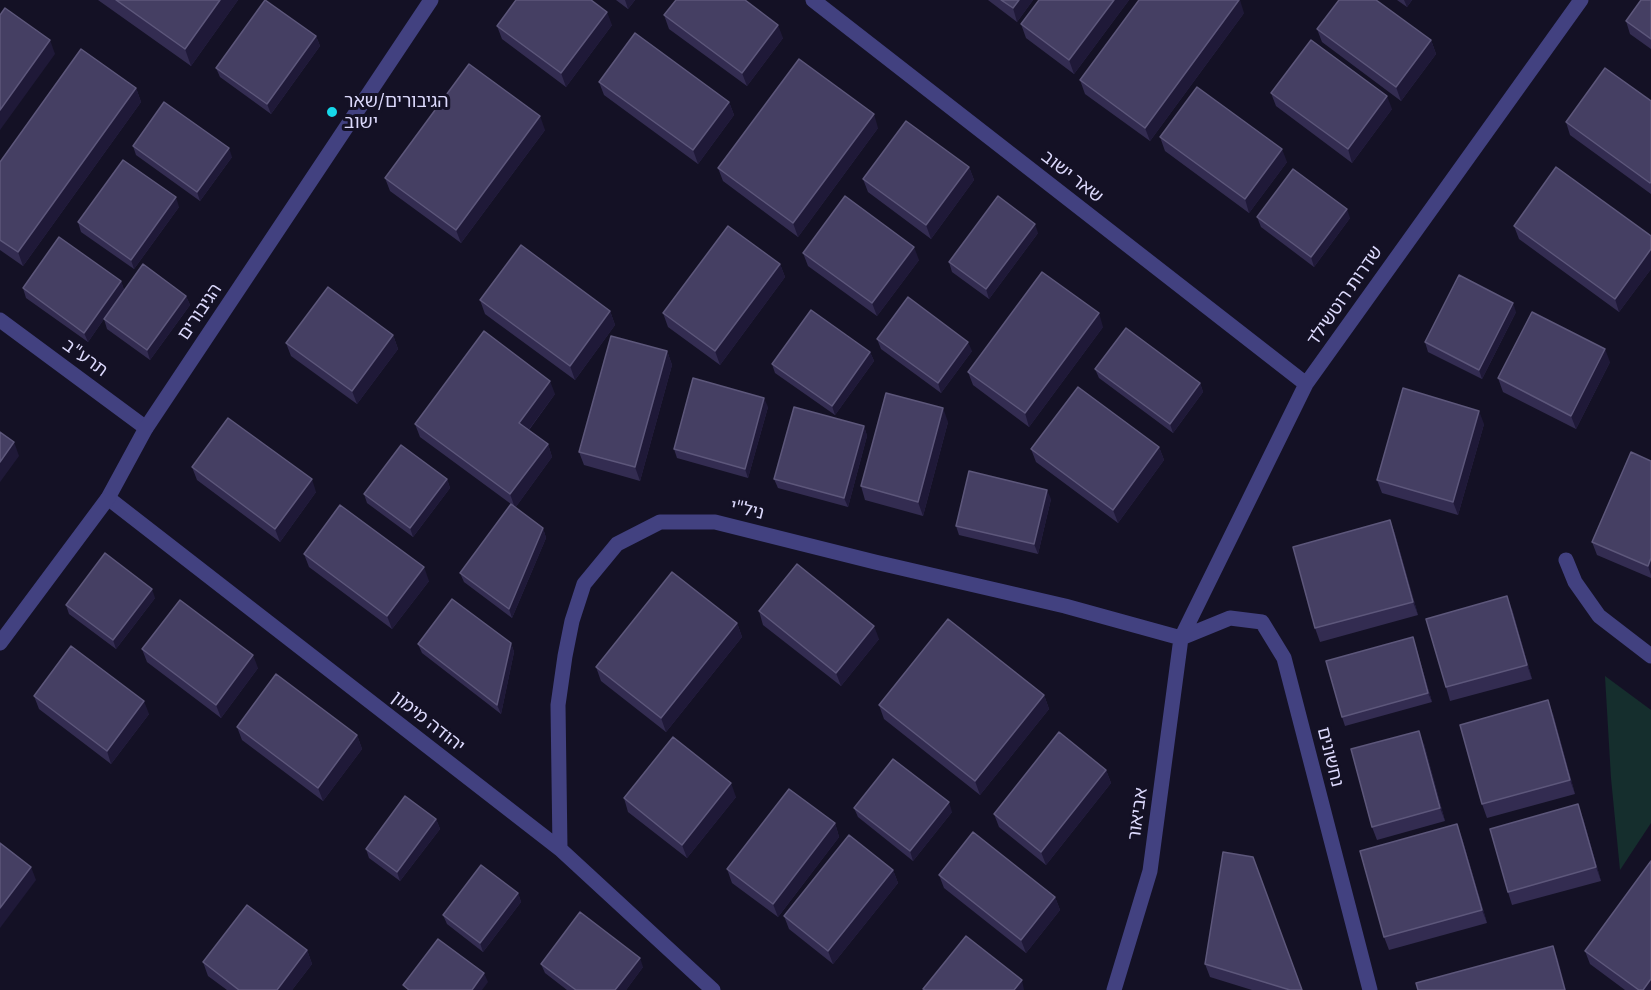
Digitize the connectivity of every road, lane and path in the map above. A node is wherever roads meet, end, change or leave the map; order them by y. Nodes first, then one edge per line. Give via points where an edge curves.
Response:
1 (431, 0) edge
2 (813, 0) edge
3 (1581, 0) edge
4 (0, 320) edge
5 (1306, 384) junction
6 (146, 428) junction
7 (108, 498) junction
8 (1566, 560) dead end
9 (1181, 638) junction
10 (0, 643) edge
11 (1651, 656) edge
12 (560, 849) junction
13 (713, 990) edge
14 (1114, 990) edge
15 (1370, 990) edge

1 - 6 street, הגיבורים
2 - 5 street, שאר ישוב
3 - 5 street, שדרות רוטשילד
4 - 6 street, תרע"ב
5 - 9 street, שדרות רוטשילד
6 - 7 street, הגיבורים
7 - 10 street, הגיבורים
7 - 12 street, יהודה מימון
8 - 11 street via 1575,582 1599,616
9 - 12 street, ניל"י via 1065,606 715,522 660,522 617,544 584,585 578,603 558,705
9 - 14 street, אביאור via 1150,871
9 - 15 street, נחשונים via 1230,618 1262,622 1284,658
12 - 13 street, יהודה מימון

